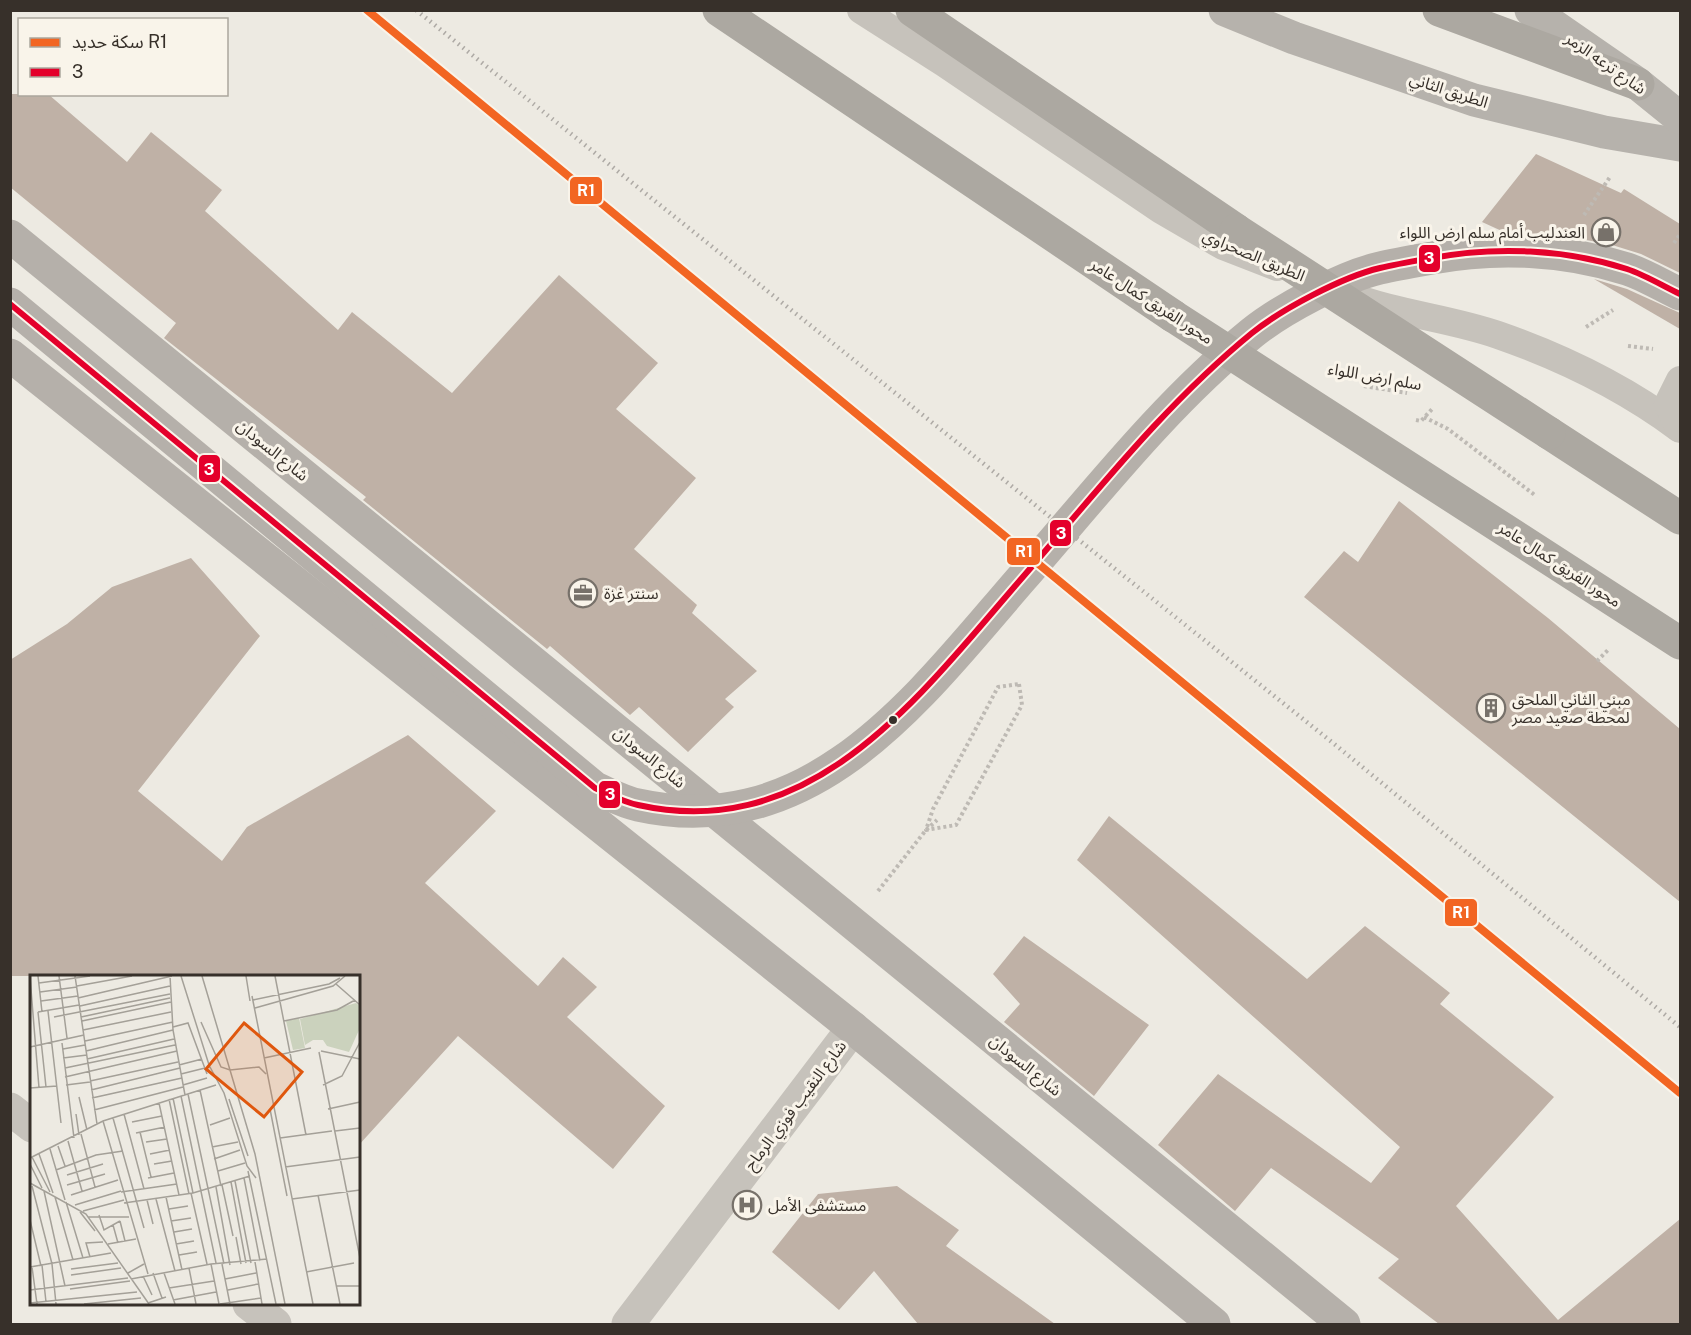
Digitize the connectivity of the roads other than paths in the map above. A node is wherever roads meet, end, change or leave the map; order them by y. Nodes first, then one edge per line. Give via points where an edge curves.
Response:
1 (718, 10) edge
2 (861, 10) edge
3 (912, 10) edge
4 (1225, 10) edge
5 (1439, 10) edge
6 (1531, 10) edge
7 (1638, 84) junction
8 (1680, 118) edge
9 (1680, 145) edge
10 (10, 236) edge
11 (1680, 294) edge
12 (10, 304) edge
13 (10, 355) edge
14 (1680, 380) edge
15 (1680, 429) edge
16 (1680, 518) edge
17 (1680, 643) edge
18 (853, 1028) junction
19 (10, 1108) edge
20 (30, 1124) edge
21 (250, 1305) edge
22 (275, 1324) edge
23 (627, 1324) edge
24 (1214, 1324) edge
25 (1344, 1324) edge

1 - 17 highway, محور الفريق كمال عامر, bridge via 1173,316
2 - 15 lane, الطريق الصحراوي via 1161,210 1223,246 1367,302 1497,335 1582,369 1641,400
3 - 16 highway, bridge via 1236,230
4 - 9 street, الطريق الثاني via 1473,100
5 - 7 highway
6 - 7 street, شارع ترعه الزمر
7 - 8 street, شارع ترعه الزمر
10 - 25 main road, شارع السودان
11 - 12 main road, bridge via 1628,270 1558,252 1525,252 1459,253 1377,268 1308,297 1254,331 1197,382 913,704 856,752 801,787 745,805 691,813 635,805 595,788
13 - 18 main road
14 - 15 lane via 1668,404
18 - 23 street, شارع النقيب فوزي الرماح
18 - 24 main road
19 - 20 street
21 - 22 street

